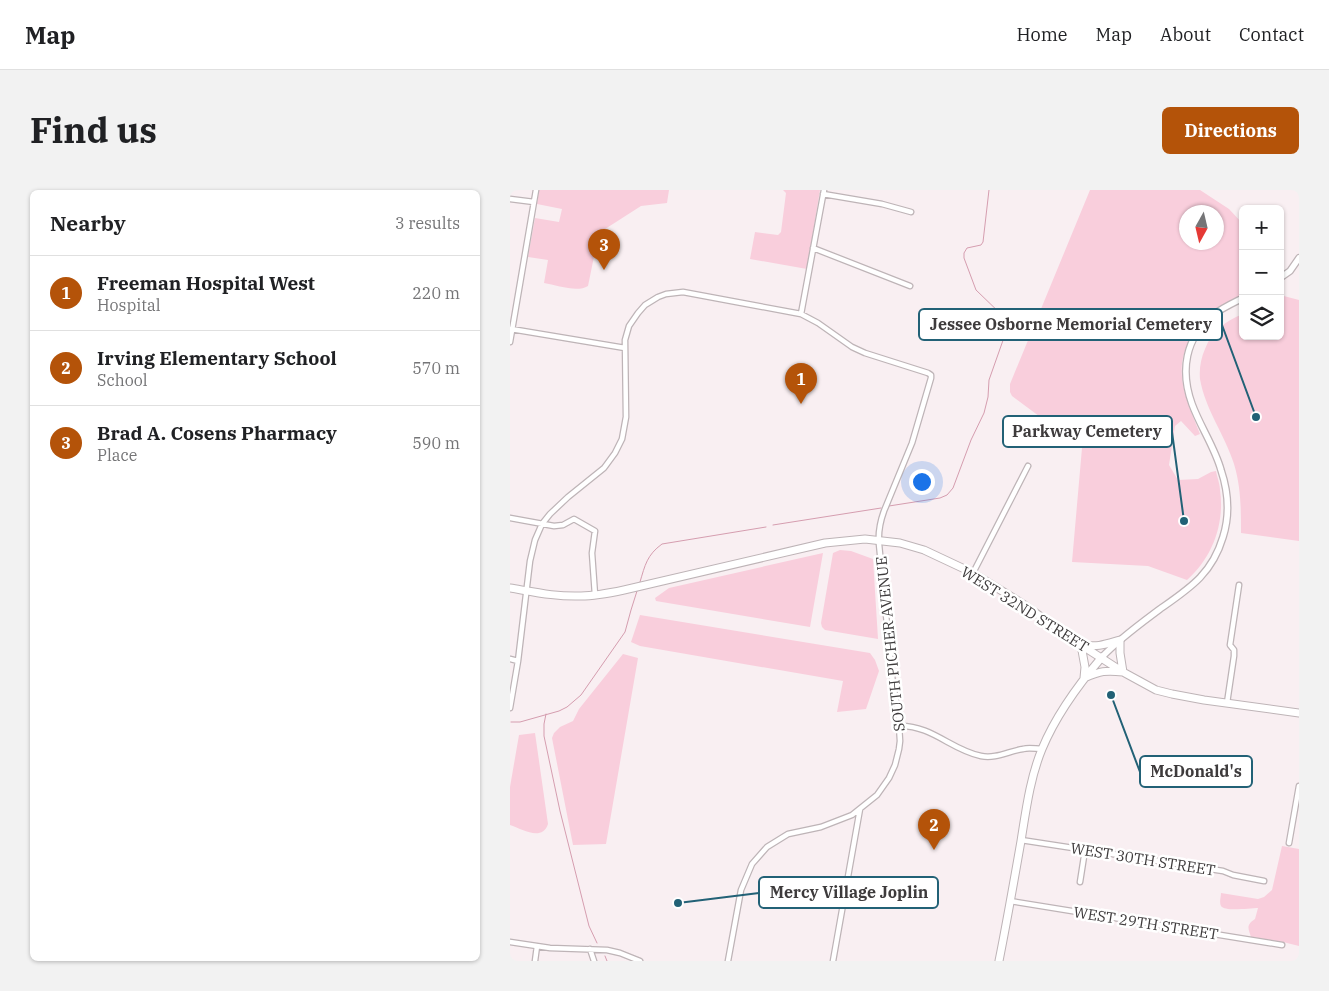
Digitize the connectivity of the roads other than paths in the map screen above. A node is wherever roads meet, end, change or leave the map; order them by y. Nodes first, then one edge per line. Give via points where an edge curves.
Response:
1 (536, 190) edge
2 (823, 192) edge
3 (510, 198) edge
4 (534, 202) junction
5 (911, 212) dead end
6 (813, 248) junction
7 (1299, 258) edge
8 (1284, 275) edge
9 (910, 286) dead end
10 (1239, 300) edge
11 (801, 314) junction
12 (511, 329) edge
13 (510, 342) edge
14 (625, 348) junction
15 (1028, 466) dead end
16 (510, 518) edge
17 (542, 524) junction
18 (878, 540) junction
19 (973, 573) junction
20 (1239, 585) dead end
21 (510, 588) edge
22 (526, 591) junction
23 (595, 595) junction
24 (1120, 640) junction
25 (1081, 645) junction
26 (1102, 658) junction
27 (510, 660) edge
28 (518, 661) junction
29 (1124, 672) junction
30 (1084, 678) junction
31 (511, 700) edge
32 (1227, 703) junction
33 (510, 708) edge
34 (1299, 713) edge
35 (899, 726) junction
36 (1042, 749) junction
37 (1299, 786) edge
38 (860, 809) junction
39 (1021, 840) junction
40 (1289, 843) dead end
41 (1086, 850) junction
42 (1264, 881) dead end
43 (1080, 882) dead end
44 (1010, 901) junction
45 (510, 942) edge
46 (1282, 944) dead end
47 (537, 946) junction
48 (590, 949) junction
49 (535, 961) edge
50 (594, 961) edge
51 (640, 961) edge
52 (728, 961) edge
53 (833, 961) edge
54 (1000, 961) edge

1 - 4 street
2 - 5 street
2 - 6 street
3 - 4 street
4 - 12 street
6 - 9 street
6 - 11 street
7 - 8 street
10 - 24 street via 1204,324 1189,351 1185,375 1193,405 1221,468 1227,496 1226,525 1221,543 1208,569 1191,587
11 - 14 street via 674,292 658,297 638,313 629,326
11 - 18 street, SOUTH PICHER AVENUE via 852,347 931,375 912,443 881,519
12 - 13 street
12 - 14 street
14 - 17 street via 626,417 622,439 604,468 562,502
15 - 19 street
16 - 17 street
17 - 22 street via 532,548
17 - 23 street via 563,525 574,519 595,531 592,553
18 - 19 main road, WEST 32ND STREET via 924,550
18 - 23 main road, WEST 32ND STREET via 825,542
18 - 35 street, SOUTH PICHER AVENUE
19 - 25 main road, WEST 32ND STREET
20 - 32 street via 1230,645 1234,656
21 - 22 main road, WEST 32ND STREET
22 - 23 main road, WEST 32ND STREET via 558,596
22 - 28 street
24 - 25 main road via 1103,646
24 - 26 street
24 - 29 main road
25 - 26 main road, WEST 32ND STREET
25 - 30 main road
26 - 29 main road, WEST 32ND STREET
26 - 30 main road
27 - 28 street
28 - 31 street
29 - 30 main road via 1107,670
29 - 32 main road, WEST 32ND STREET via 1156,690
30 - 36 main road via 1060,712
31 - 33 street
32 - 34 main road, WEST 32ND STREET
35 - 36 street via 921,729 982,756 996,756 1023,748
35 - 38 street, SOUTH PICHER AVENUE via 899,749 893,770 877,795
36 - 39 main road
37 - 40 street
38 - 52 street, SOUTH PICHER AVENUE via 821,827 788,834 767,847 752,864 741,890
38 - 53 street
39 - 41 street, WEST 30TH STREET
39 - 44 main road
41 - 42 street, WEST 30TH STREET via 1223,871
41 - 43 street
44 - 46 street, WEST 29TH STREET
44 - 54 main road
45 - 47 street
47 - 48 street
47 - 49 street
48 - 50 street
48 - 51 street via 620,953

